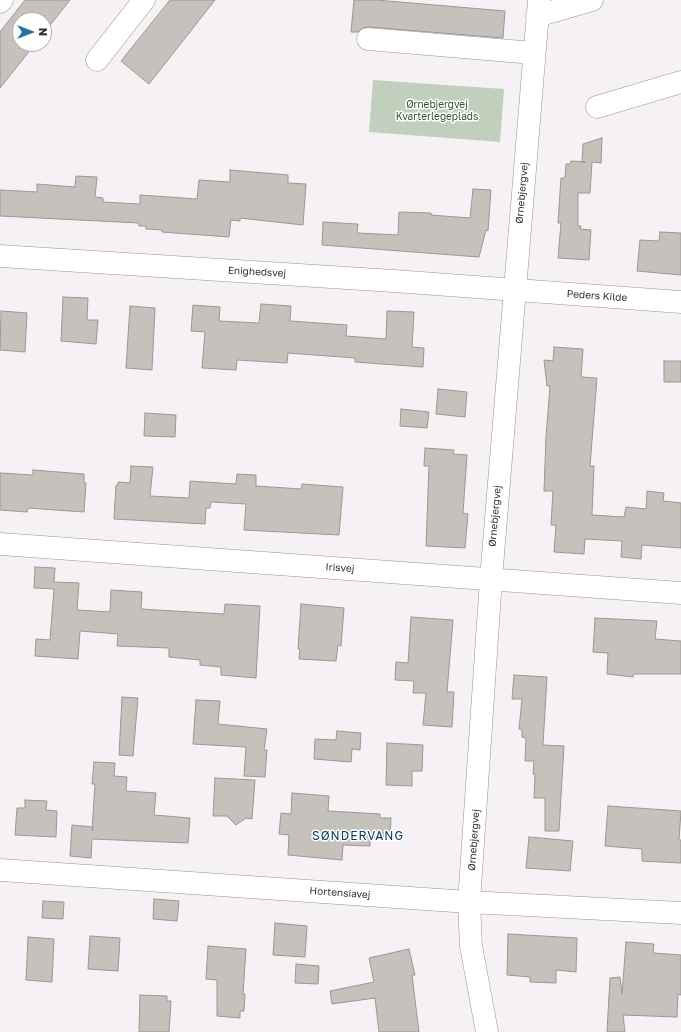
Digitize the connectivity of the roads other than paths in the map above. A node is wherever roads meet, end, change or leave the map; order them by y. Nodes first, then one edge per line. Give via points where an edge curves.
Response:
1 (144, 0) edge
2 (592, 0) edge
3 (538, 8) edge
4 (368, 39) dead end
5 (534, 53) junction
6 (97, 60) dead end
7 (681, 82) edge
8 (597, 107) dead end
9 (0, 256) edge
10 (513, 290) junction
11 (681, 302) edge
12 (0, 544) edge
13 (490, 579) junction
14 (681, 593) edge
15 (0, 870) edge
16 (470, 902) junction
17 (681, 913) edge
18 (487, 1032) edge

1 - 6 street
2 - 3 street
3 - 5 street, Ørnebjergvej
4 - 5 street
5 - 10 street, Ørnebjergvej
7 - 8 street
9 - 10 street, Enighedsvej
10 - 11 street, Peders Kilde
10 - 13 street, Ørnebjergvej
12 - 13 street, Irisvej
13 - 14 street, Irisvej
13 - 16 street, Ørnebjergvej
15 - 16 street, Hortensiavej
16 - 17 street, Hortensiavej
16 - 18 street, Ørnebjergvej via 471,946

